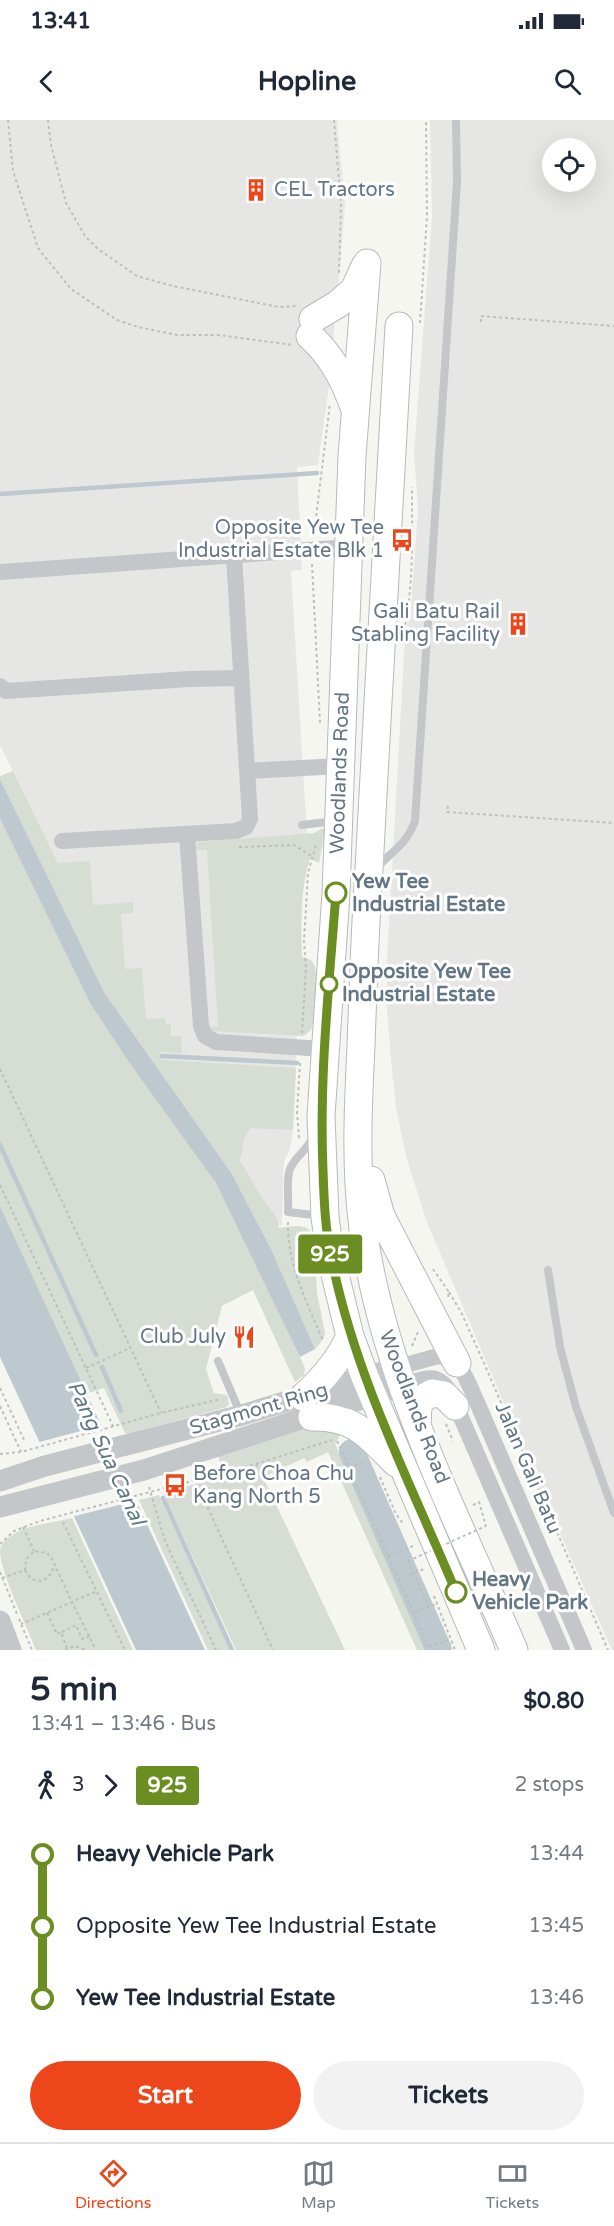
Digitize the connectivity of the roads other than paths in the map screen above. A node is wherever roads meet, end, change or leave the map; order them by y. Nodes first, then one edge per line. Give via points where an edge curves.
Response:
1 (456, 120) edge
2 (410, 326) road end
3 (355, 411) junction
4 (352, 456) junction
5 (391, 461) junction
6 (348, 547) junction
7 (234, 556) junction
8 (0, 572) edge
9 (241, 678) junction
10 (0, 686) edge
11 (340, 766) junction
12 (247, 771) junction
13 (339, 820) junction
14 (302, 825) dead end
15 (187, 834) junction
16 (62, 841) dead end
17 (368, 879) junction
18 (324, 1049) junction
19 (358, 1111) junction
20 (321, 1116) junction
21 (325, 1217) junction
22 (548, 1270) dead end
23 (339, 1296) junction
24 (350, 1336) junction
25 (327, 1356) junction
26 (218, 1361) dead end
27 (458, 1363) junction
28 (402, 1368) junction
29 (368, 1387) junction
30 (456, 1406) junction
31 (239, 1407) junction
32 (307, 1407) junction
33 (417, 1425) junction
34 (40, 1461) junction
35 (0, 1471) edge
36 (393, 1475) junction
37 (0, 1481) edge
38 (49, 1494) junction
39 (0, 1507) edge
40 (614, 1513) edge
41 (0, 1522) edge
42 (0, 1621) edge
43 (11, 1650) edge
44 (481, 1650) edge
45 (514, 1650) edge
46 (562, 1650) edge
47 (584, 1650) edge

1 - 17 lane via 457,182 415,821 403,843
2 - 5 main road, Woodlands Road
3 - 3 main road, Woodlands Road via 345,381 309,320 354,290 367,263
3 - 4 main road, Woodlands Road
4 - 5 main road via 375,437 383,442
4 - 6 main road, Woodlands Road
5 - 17 main road, Woodlands Road
6 - 7 street
6 - 11 main road, Woodlands Road
7 - 8 street
7 - 9 street
9 - 10 street via 6,691
9 - 12 street
11 - 12 street
11 - 13 main road, Woodlands Road
12 - 15 street via 250,819 246,827
13 - 14 lane
13 - 18 main road, Woodlands Road
15 - 16 street
15 - 18 street via 201,1026 205,1036 216,1042
17 - 19 main road, Woodlands Road
18 - 20 main road, Woodlands Road
19 - 27 main road via 373,1194 381,1216
19 - 28 main road, Woodlands Road via 358,1184 363,1231 375,1293
20 - 21 main road, Woodlands Road
20 - 21 lane via 309,1146 289,1170 288,1212
21 - 23 main road, Woodlands Road
22 - 40 lane via 560,1347 576,1407
23 - 24 main road, Woodlands Road
23 - 25 main road via 337,1344
24 - 25 main road via 345,1349
24 - 29 main road, Woodlands Road
25 - 32 main road
26 - 31 lane
27 - 28 street via 438,1356
27 - 47 street, Jalan Gali Batu
28 - 29 street, Stagmont Ring
28 - 30 street, Jalan Gali Batu via 443,1381
28 - 33 main road, Woodlands Road
29 - 32 street, Stagmont Ring
29 - 36 main road, Woodlands Road
30 - 33 main road via 444,1395 432,1393 418,1406
30 - 46 street, Jalan Gali Batu
31 - 32 street, Stagmont Ring
31 - 34 street, Stagmont Ring via 119,1447
32 - 36 main road via 357,1426
32 - 38 street, Stagmont Ring via 136,1472
33 - 45 main road, Woodlands Road
34 - 35 street
34 - 37 street
36 - 44 main road, Woodlands Road
38 - 39 street, Stagmont Ring
38 - 41 street
42 - 43 street

